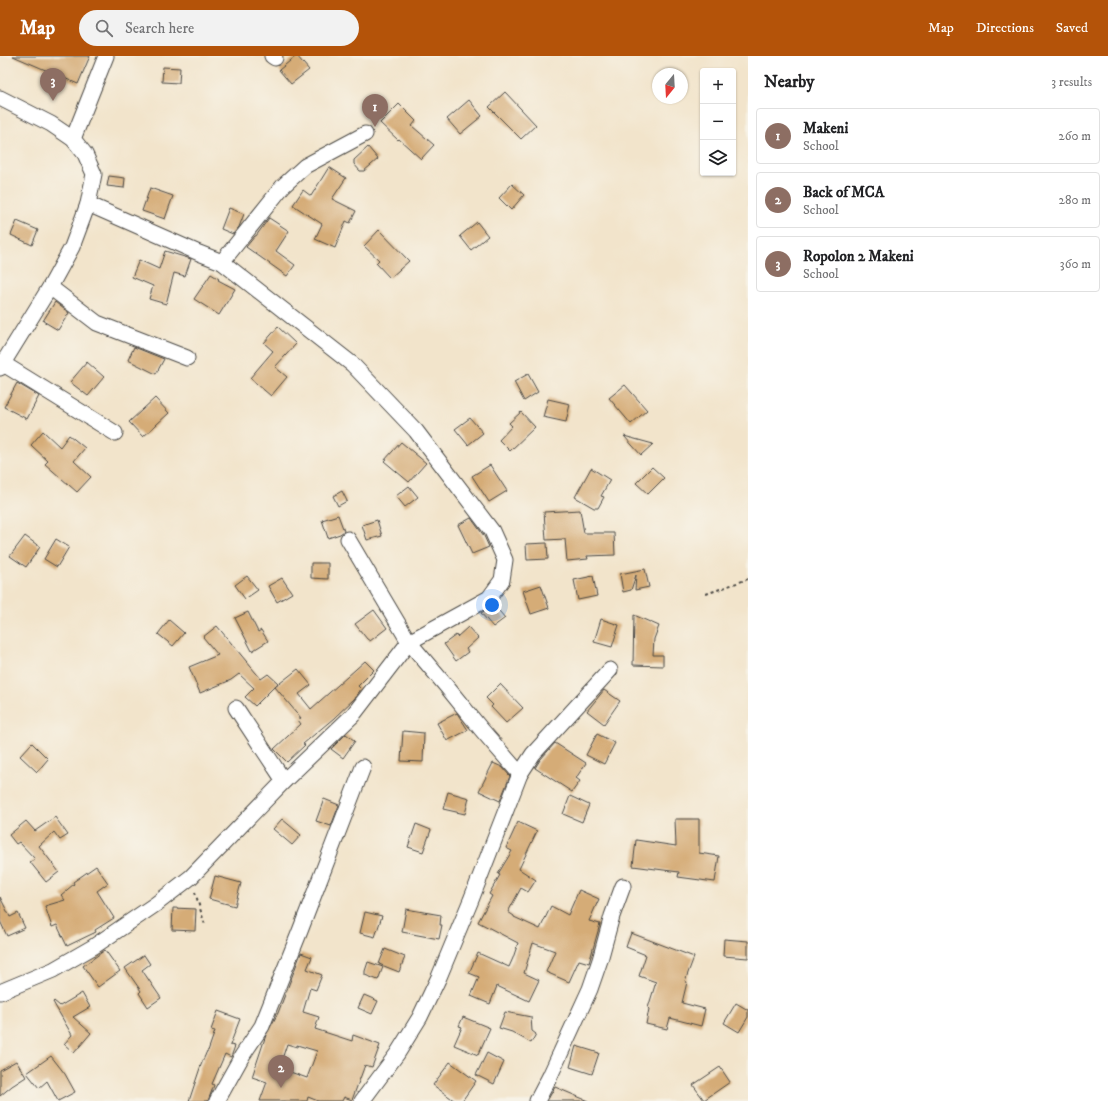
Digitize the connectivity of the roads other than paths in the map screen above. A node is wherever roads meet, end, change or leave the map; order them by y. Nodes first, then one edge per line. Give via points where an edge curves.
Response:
1 (106, 56) edge
2 (0, 98) edge
3 (365, 134) dead end
4 (74, 139) junction
5 (88, 204) junction
6 (222, 262) junction
7 (50, 287) junction
8 (187, 358) dead end
9 (1, 366) edge
10 (115, 433) dead end
11 (348, 539) dead end
12 (409, 642) junction
13 (610, 670) dead end
14 (236, 708) dead end
15 (363, 767) dead end
16 (520, 774) junction
17 (284, 782) junction
18 (623, 886) dead end
19 (0, 992) edge
20 (217, 1101) edge
21 (362, 1101) edge
22 (537, 1101) edge

1 - 4 street
2 - 4 street
3 - 6 street via 306,166 283,186
4 - 5 street via 85,154 94,174
5 - 6 street
5 - 7 street via 72,248
6 - 12 street via 352,364 416,431 492,531 505,560 502,580 489,598
7 - 8 street via 97,323
7 - 9 street
9 - 10 street
11 - 12 street
12 - 16 street
12 - 17 street via 354,715
13 - 16 street via 533,754
14 - 17 street
15 - 20 street via 262,1026
16 - 21 street via 471,900 420,1017 397,1054
17 - 19 street via 191,876 156,904 93,947 53,970
18 - 22 street via 590,989

